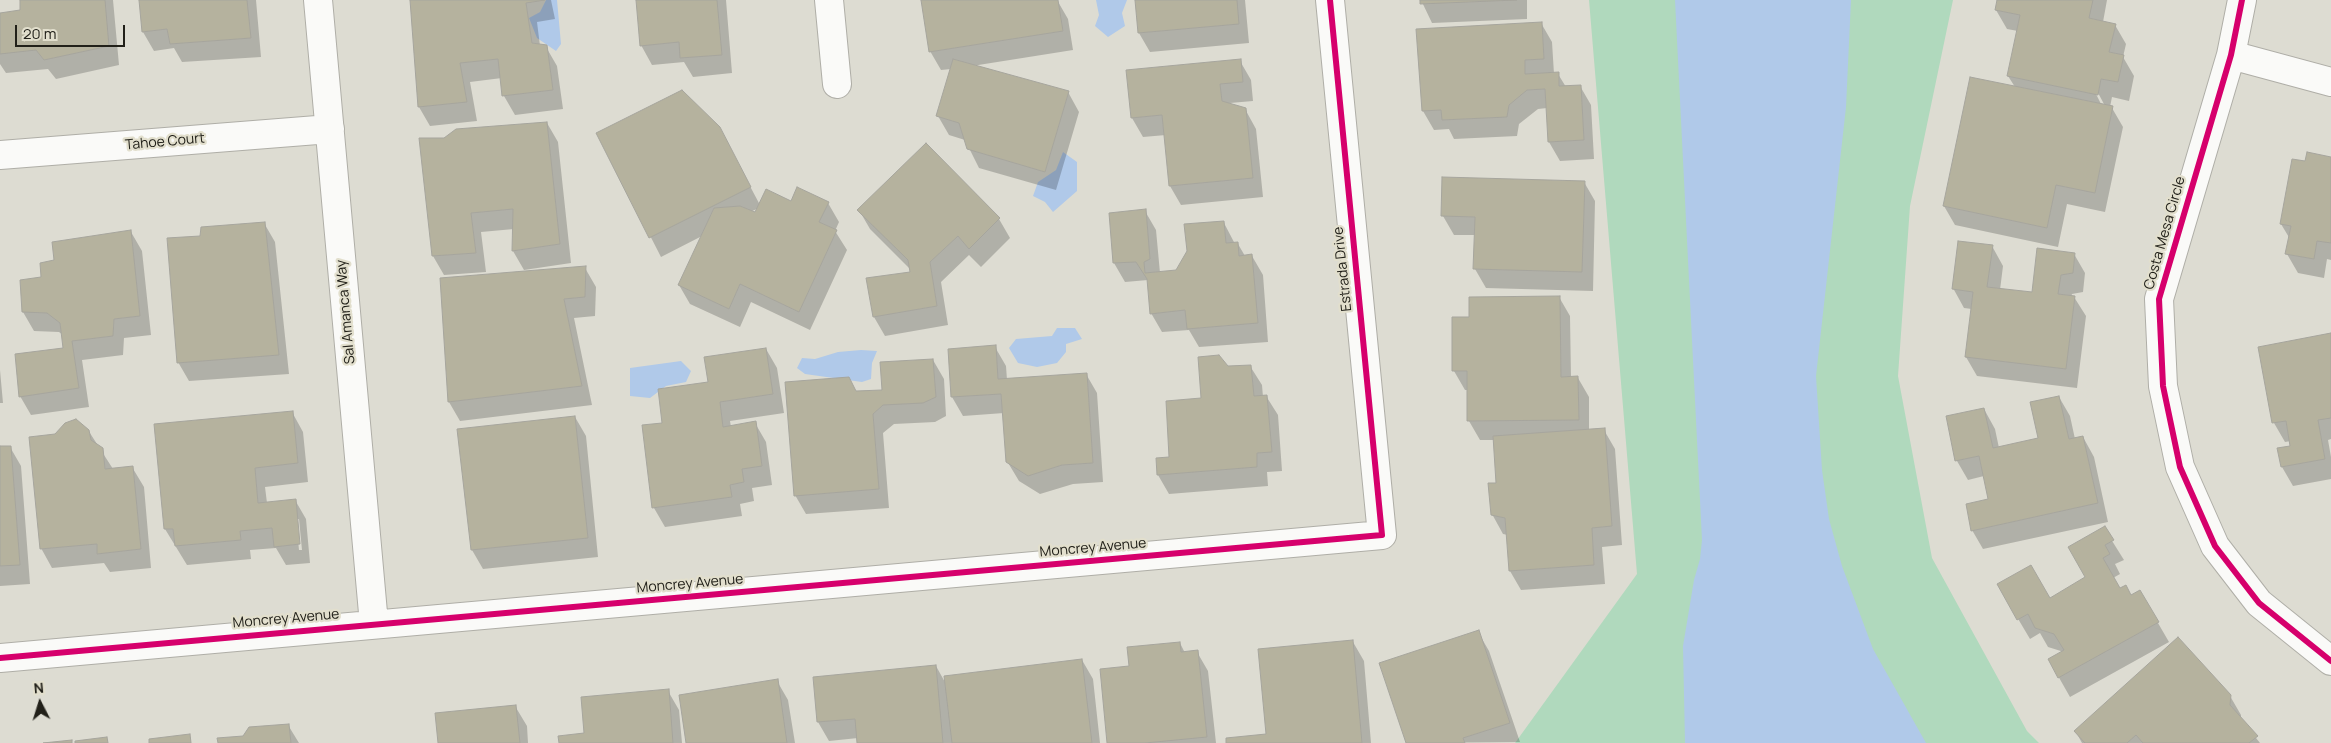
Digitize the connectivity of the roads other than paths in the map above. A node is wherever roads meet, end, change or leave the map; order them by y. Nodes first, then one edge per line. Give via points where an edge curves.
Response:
1 (318, 0) edge
2 (829, 0) edge
3 (1330, 0) edge
4 (2242, 0) edge
5 (2231, 55) junction
6 (2331, 82) edge
7 (837, 84) dead end
8 (330, 128) junction
9 (0, 155) edge
10 (1382, 535) joint
11 (374, 624) junction
12 (0, 658) edge
13 (2331, 661) edge

1 - 8 street, Sal Amanca Way
2 - 7 street
3 - 10 street, Estrada Drive
4 - 5 street, Costa Mesa Circle
5 - 6 street
5 - 13 street, Costa Mesa Circle via 2159,299 2163,386 2180,467 2215,546 2259,603
8 - 9 street, Tahoe Court
8 - 11 street, Sal Amanca Way
10 - 11 street, Moncrey Avenue
11 - 12 street, Moncrey Avenue

